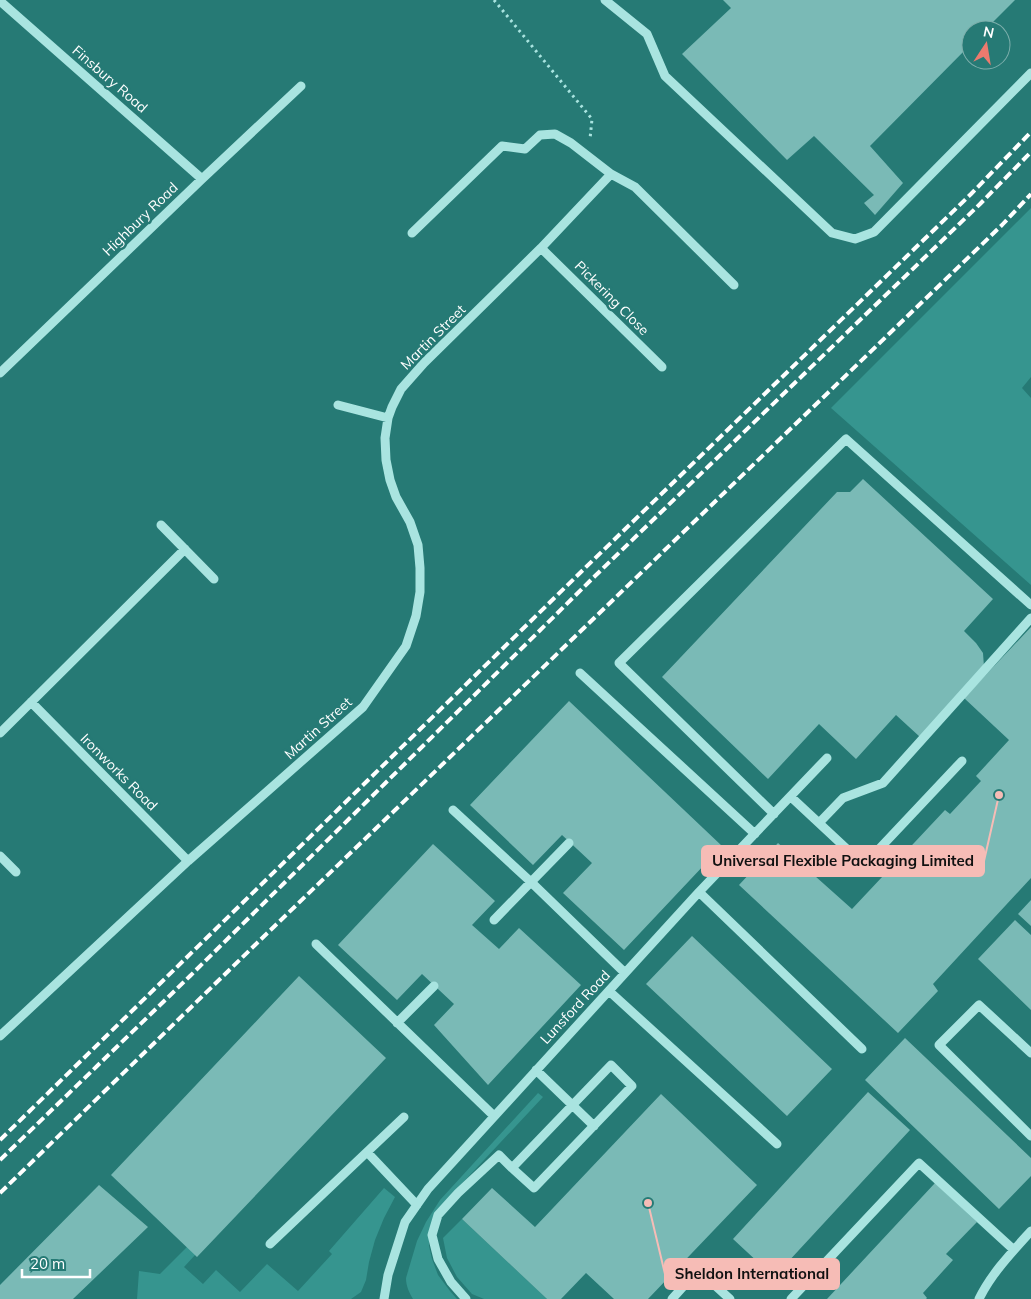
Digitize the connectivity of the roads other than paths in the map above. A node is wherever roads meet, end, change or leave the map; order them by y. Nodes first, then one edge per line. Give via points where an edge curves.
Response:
1 (605, 0) edge
2 (0, 1) edge
3 (1031, 73) edge
4 (301, 86) dead end
5 (611, 174) junction
6 (202, 179) junction
7 (412, 233) dead end
8 (541, 248) junction
9 (734, 285) dead end
10 (662, 367) dead end
11 (0, 373) edge
12 (338, 405) dead end
13 (388, 418) junction
14 (161, 525) dead end
15 (185, 549) junction
16 (214, 578) dead end
17 (1031, 605) edge
18 (1031, 618) edge
19 (580, 673) dead end
20 (31, 702) junction
21 (0, 733) edge
22 (827, 758) dead end
23 (962, 761) dead end
24 (791, 797) junction
25 (453, 810) dead end
26 (774, 814) junction
27 (819, 823) junction
28 (755, 834) junction
29 (570, 843) dead end
30 (0, 856) edge
31 (188, 861) junction
32 (16, 872) dead end
33 (531, 882) junction
34 (699, 892) junction
35 (494, 920) dead end
36 (316, 944) dead end
37 (626, 973) junction
38 (434, 986) dead end
39 (609, 991) junction
40 (397, 1023) junction
41 (0, 1036) edge
42 (862, 1049) dead end
43 (1031, 1053) edge
44 (536, 1070) junction
45 (572, 1106) junction
46 (494, 1116) junction
47 (404, 1117) dead end
48 (594, 1126) junction
49 (1031, 1136) edge
50 (777, 1144) dead end
51 (366, 1152) junction
52 (512, 1168) junction
53 (417, 1205) junction
54 (1031, 1231) edge
55 (270, 1244) dead end
56 (1014, 1250) junction
57 (384, 1299) edge
58 (466, 1299) edge
59 (672, 1299) edge
60 (730, 1299) edge
61 (791, 1299) edge
62 (979, 1299) edge

1 - 3 street via 647,34 665,76 832,233 855,239 874,232
2 - 6 street, Finsbury Road
4 - 6 street, Highbury Road
5 - 7 street via 555,134 540,135 526,149 502,146
5 - 8 street, Martin Street
5 - 9 street via 635,187
6 - 11 street, Highbury Road
8 - 10 street, Pickering Close
8 - 13 street, Martin Street via 424,363 400,390
12 - 13 street
13 - 31 street, Martin Street via 385,438 390,480 418,545 420,568 416,616 406,646 363,707
14 - 15 street
15 - 16 street
15 - 20 street
17 - 26 street via 846,439 619,663
18 - 27 street via 883,783 843,798
19 - 28 street
20 - 21 street
20 - 31 street, Ironworks Road
22 - 24 street, Lunsford Road
23 - 27 street via 864,865
24 - 26 street, Lunsford Road
24 - 27 street
25 - 33 street
26 - 28 street, Lunsford Road
28 - 34 street, Lunsford Road
29 - 33 street
30 - 32 street
31 - 41 street, Martin Street
33 - 35 street
33 - 37 street
34 - 37 street, Lunsford Road
34 - 42 street
36 - 40 street
37 - 39 street, Lunsford Road
38 - 40 street
39 - 44 street, Lunsford Road
39 - 50 street
40 - 46 street
43 - 49 street via 979,1005 940,1045
44 - 45 street
44 - 46 street, Lunsford Road
45 - 48 street
45 - 48 street via 611,1065 632,1086
45 - 52 street
46 - 53 street, Lunsford Road
47 - 51 street
48 - 52 street via 534,1188
51 - 53 street
51 - 55 street
52 - 58 street via 499,1155 438,1215 432,1236 438,1259 451,1282
53 - 57 street, Lunsford Road via 405,1222
54 - 56 street
56 - 61 street via 919,1163
56 - 62 street
59 - 60 street via 698,1270

